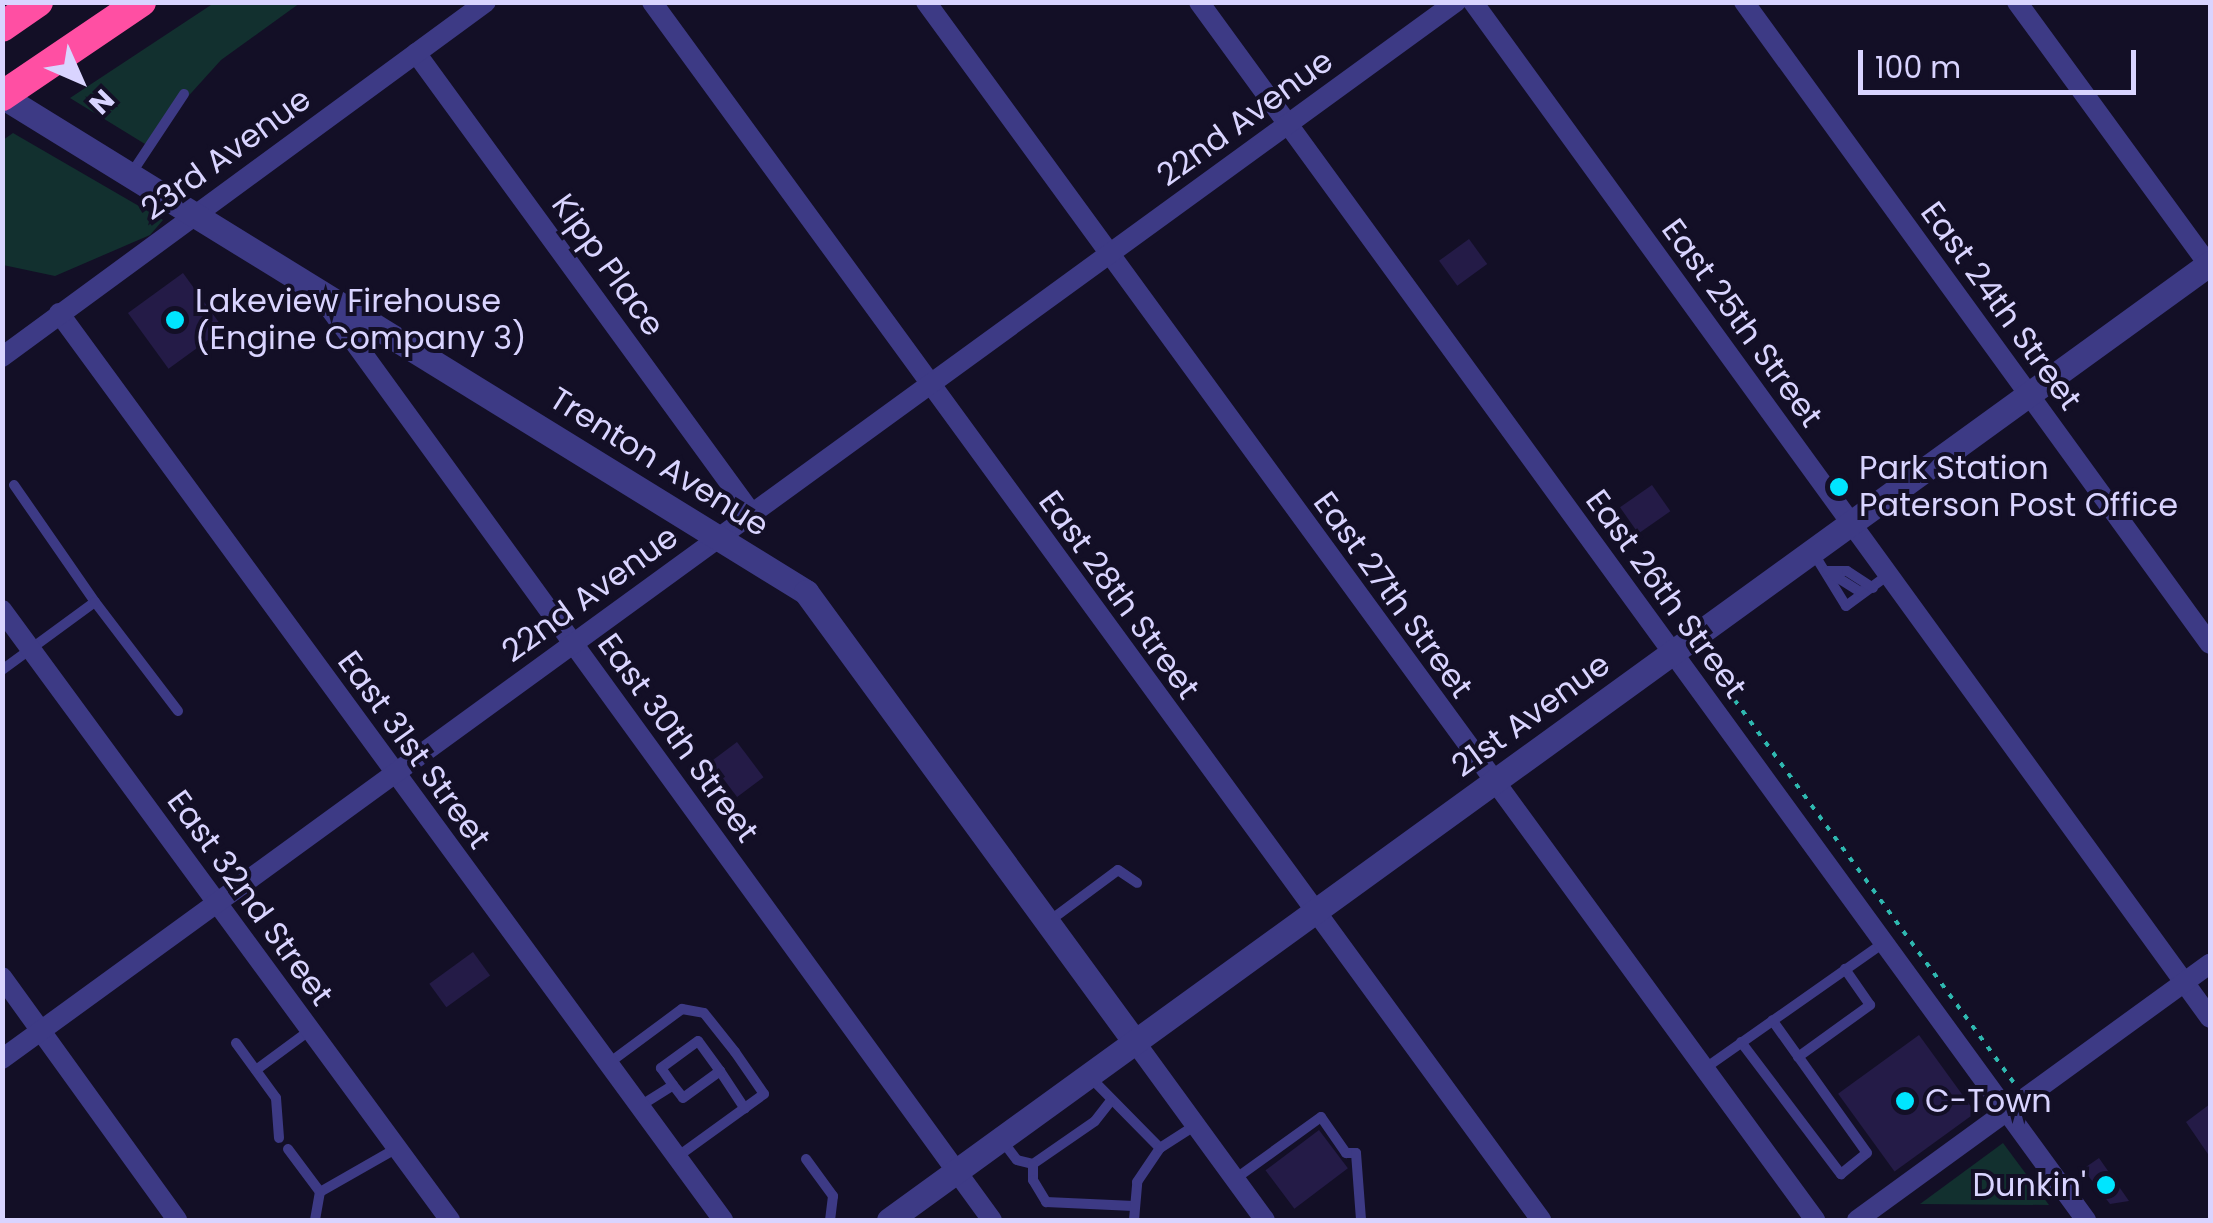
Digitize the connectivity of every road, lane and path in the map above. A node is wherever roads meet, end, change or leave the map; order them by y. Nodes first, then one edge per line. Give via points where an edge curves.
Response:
1 (38, 2) edge
2 (141, 2) edge
3 (486, 2) edge
4 (652, 2) edge
5 (926, 2) edge
6 (1198, 2) edge
7 (1456, 2) edge
8 (1473, 2) edge
9 (1744, 2) edge
10 (2017, 2) edge
11 (2, 26) edge
12 (416, 53) junction
13 (184, 94) dead end
14 (2, 96) edge
15 (1287, 125) junction
16 (131, 175) junction
17 (195, 214) junction
18 (1110, 254) junction
19 (2210, 265) edge
20 (316, 289) junction
21 (59, 313) junction
22 (2, 357) edge
23 (928, 386) junction
24 (2029, 394) junction
25 (14, 484) dead end
26 (752, 514) junction
27 (1851, 524) junction
28 (720, 538) junction
29 (1819, 561) junction
30 (1881, 582) junction
31 (96, 602) junction
32 (2, 610) edge
33 (572, 644) junction
34 (2210, 644) edge
35 (30, 649) junction
36 (1679, 662) junction
37 (2, 670) edge
38 (178, 711) dead end
39 (393, 774) junction
40 (1492, 783) junction
41 (1137, 883) dead end
42 (217, 903) junction
43 (1314, 913) junction
44 (1048, 922) junction
45 (1883, 943) junction
46 (2210, 964) edge
47 (1845, 969) junction
48 (2, 976) edge
49 (2184, 982) junction
50 (2210, 1018) edge
51 (1772, 1020) junction
52 (310, 1030) junction
53 (40, 1032) junction
54 (1135, 1042) junction
55 (1741, 1042) junction
56 (236, 1043) dead end
57 (1798, 1056) junction
58 (2, 1059) edge
59 (609, 1063) junction
60 (256, 1070) junction
61 (1701, 1070) junction
62 (720, 1071) junction
63 (1088, 1076) junction
64 (672, 1084) junction
65 (2026, 1099) junction
66 (1110, 1102) junction
67 (640, 1106) junction
68 (746, 1109) junction
69 (2007, 1112) junction
70 (1196, 1125) junction
71 (278, 1138) dead end
72 (1001, 1140) junction
73 (397, 1148) junction
74 (1160, 1148) junction
75 (288, 1149) dead end
76 (677, 1157) junction
77 (806, 1158) dead end
78 (1033, 1164) junction
79 (957, 1172) junction
80 (1235, 1179) junction
81 (320, 1192) junction
82 (1134, 1206) junction
83 (177, 1220) edge
84 (314, 1220) edge
85 (450, 1220) edge
86 (723, 1220) edge
87 (830, 1220) edge
88 (889, 1220) edge
89 (992, 1220) edge
90 (1134, 1220) edge
91 (1265, 1220) edge
92 (1361, 1220) edge
93 (1541, 1220) edge
94 (1815, 1220) edge
95 (1858, 1220) edge
96 (2086, 1220) edge

1 - 11 highway
2 - 14 highway
3 - 12 street, 23rd Avenue
4 - 23 street, East 28th Street
5 - 18 street, East 27th Street
6 - 15 street, East 26th Street
7 - 15 street, 22nd Avenue
8 - 27 street, East 25th Street
9 - 24 street, East 24th Street
10 - 19 street
12 - 17 street, 23rd Avenue
12 - 26 street, Kipp Place
13 - 16 lane
14 - 16 street, Trenton Avenue
15 - 18 street, 22nd Avenue
15 - 36 street, East 26th Street
16 - 17 street, Trenton Avenue
17 - 20 street, Trenton Avenue
17 - 21 street, 23rd Avenue
18 - 23 street, 22nd Avenue
18 - 40 street, East 27th Street
19 - 24 street, 21st Avenue
20 - 28 street, Trenton Avenue
20 - 33 street, East 30th Street
21 - 22 street, 23rd Avenue
21 - 39 street, East 31st Street
23 - 26 street, 22nd Avenue
23 - 43 street, East 28th Street
24 - 27 street, 21st Avenue
24 - 34 street, East 24th Street
25 - 31 lane
26 - 28 street, 22nd Avenue
27 - 29 street, 21st Avenue
27 - 30 street, East 25th Street
28 - 33 street, 22nd Avenue
28 - 44 street, Trenton Avenue via 806,592 820,608
29 - 30 lane via 1860,592
29 - 30 lane via 1846,606
29 - 36 street, 21st Avenue
30 - 49 street, East 25th Street
31 - 35 lane
31 - 38 lane
32 - 35 street, East 32nd Street
33 - 39 street, 22nd Avenue
33 - 79 street, East 30th Street
35 - 37 lane
35 - 42 street, East 32nd Street
36 - 40 street, 21st Avenue
36 - 45 street, East 26th Street
36 - 65 path via 1704,658
39 - 42 street, 22nd Avenue
39 - 59 street, East 31st Street
40 - 43 street, 21st Avenue
40 - 61 street, East 27th Street
41 - 44 lane via 1118,870
42 - 52 street, East 32nd Street
42 - 53 street, 22nd Avenue
43 - 54 street, 21st Avenue
43 - 93 street, East 28th Street
44 - 54 street, Trenton Avenue
45 - 47 lane
45 - 69 street, East 26th Street
46 - 49 street
47 - 51 lane
47 - 57 lane via 1870,1005
48 - 53 street
49 - 50 street, East 25th Street
49 - 65 street
51 - 55 lane
51 - 57 lane
52 - 60 lane
52 - 73 street, East 32nd Street
53 - 58 street, 22nd Avenue
53 - 83 street
54 - 63 street, 21st Avenue
54 - 70 street
55 - 57 lane via 1839,1175 1868,1153
55 - 61 lane
56 - 60 lane
59 - 67 street, East 31st Street
59 - 68 lane via 692,1008 704,1013 764,1094
60 - 71 lane via 276,1098
61 - 94 street, East 27th Street
62 - 64 lane via 682,1098
62 - 64 lane via 698,1041 661,1068
62 - 68 lane
63 - 66 lane
63 - 72 street, 21st Avenue
64 - 67 lane
65 - 69 street
66 - 74 lane via 1142,1123
66 - 78 lane via 1095,1121
67 - 76 street, East 31st Street
68 - 76 lane
69 - 95 street
69 - 96 street, East 26th Street
70 - 74 lane
70 - 80 street
72 - 78 lane via 1017,1160
72 - 79 street, 21st Avenue
73 - 81 lane
73 - 85 street, East 32nd Street
74 - 82 lane via 1137,1182
75 - 81 lane
76 - 86 street, East 31st Street
77 - 87 lane via 834,1196
78 - 82 lane via 1033,1180 1046,1202
79 - 88 street, 21st Avenue
79 - 89 street, East 30th Street
80 - 91 street
80 - 92 lane via 1321,1117 1346,1154 1356,1153
81 - 84 lane
82 - 90 lane

